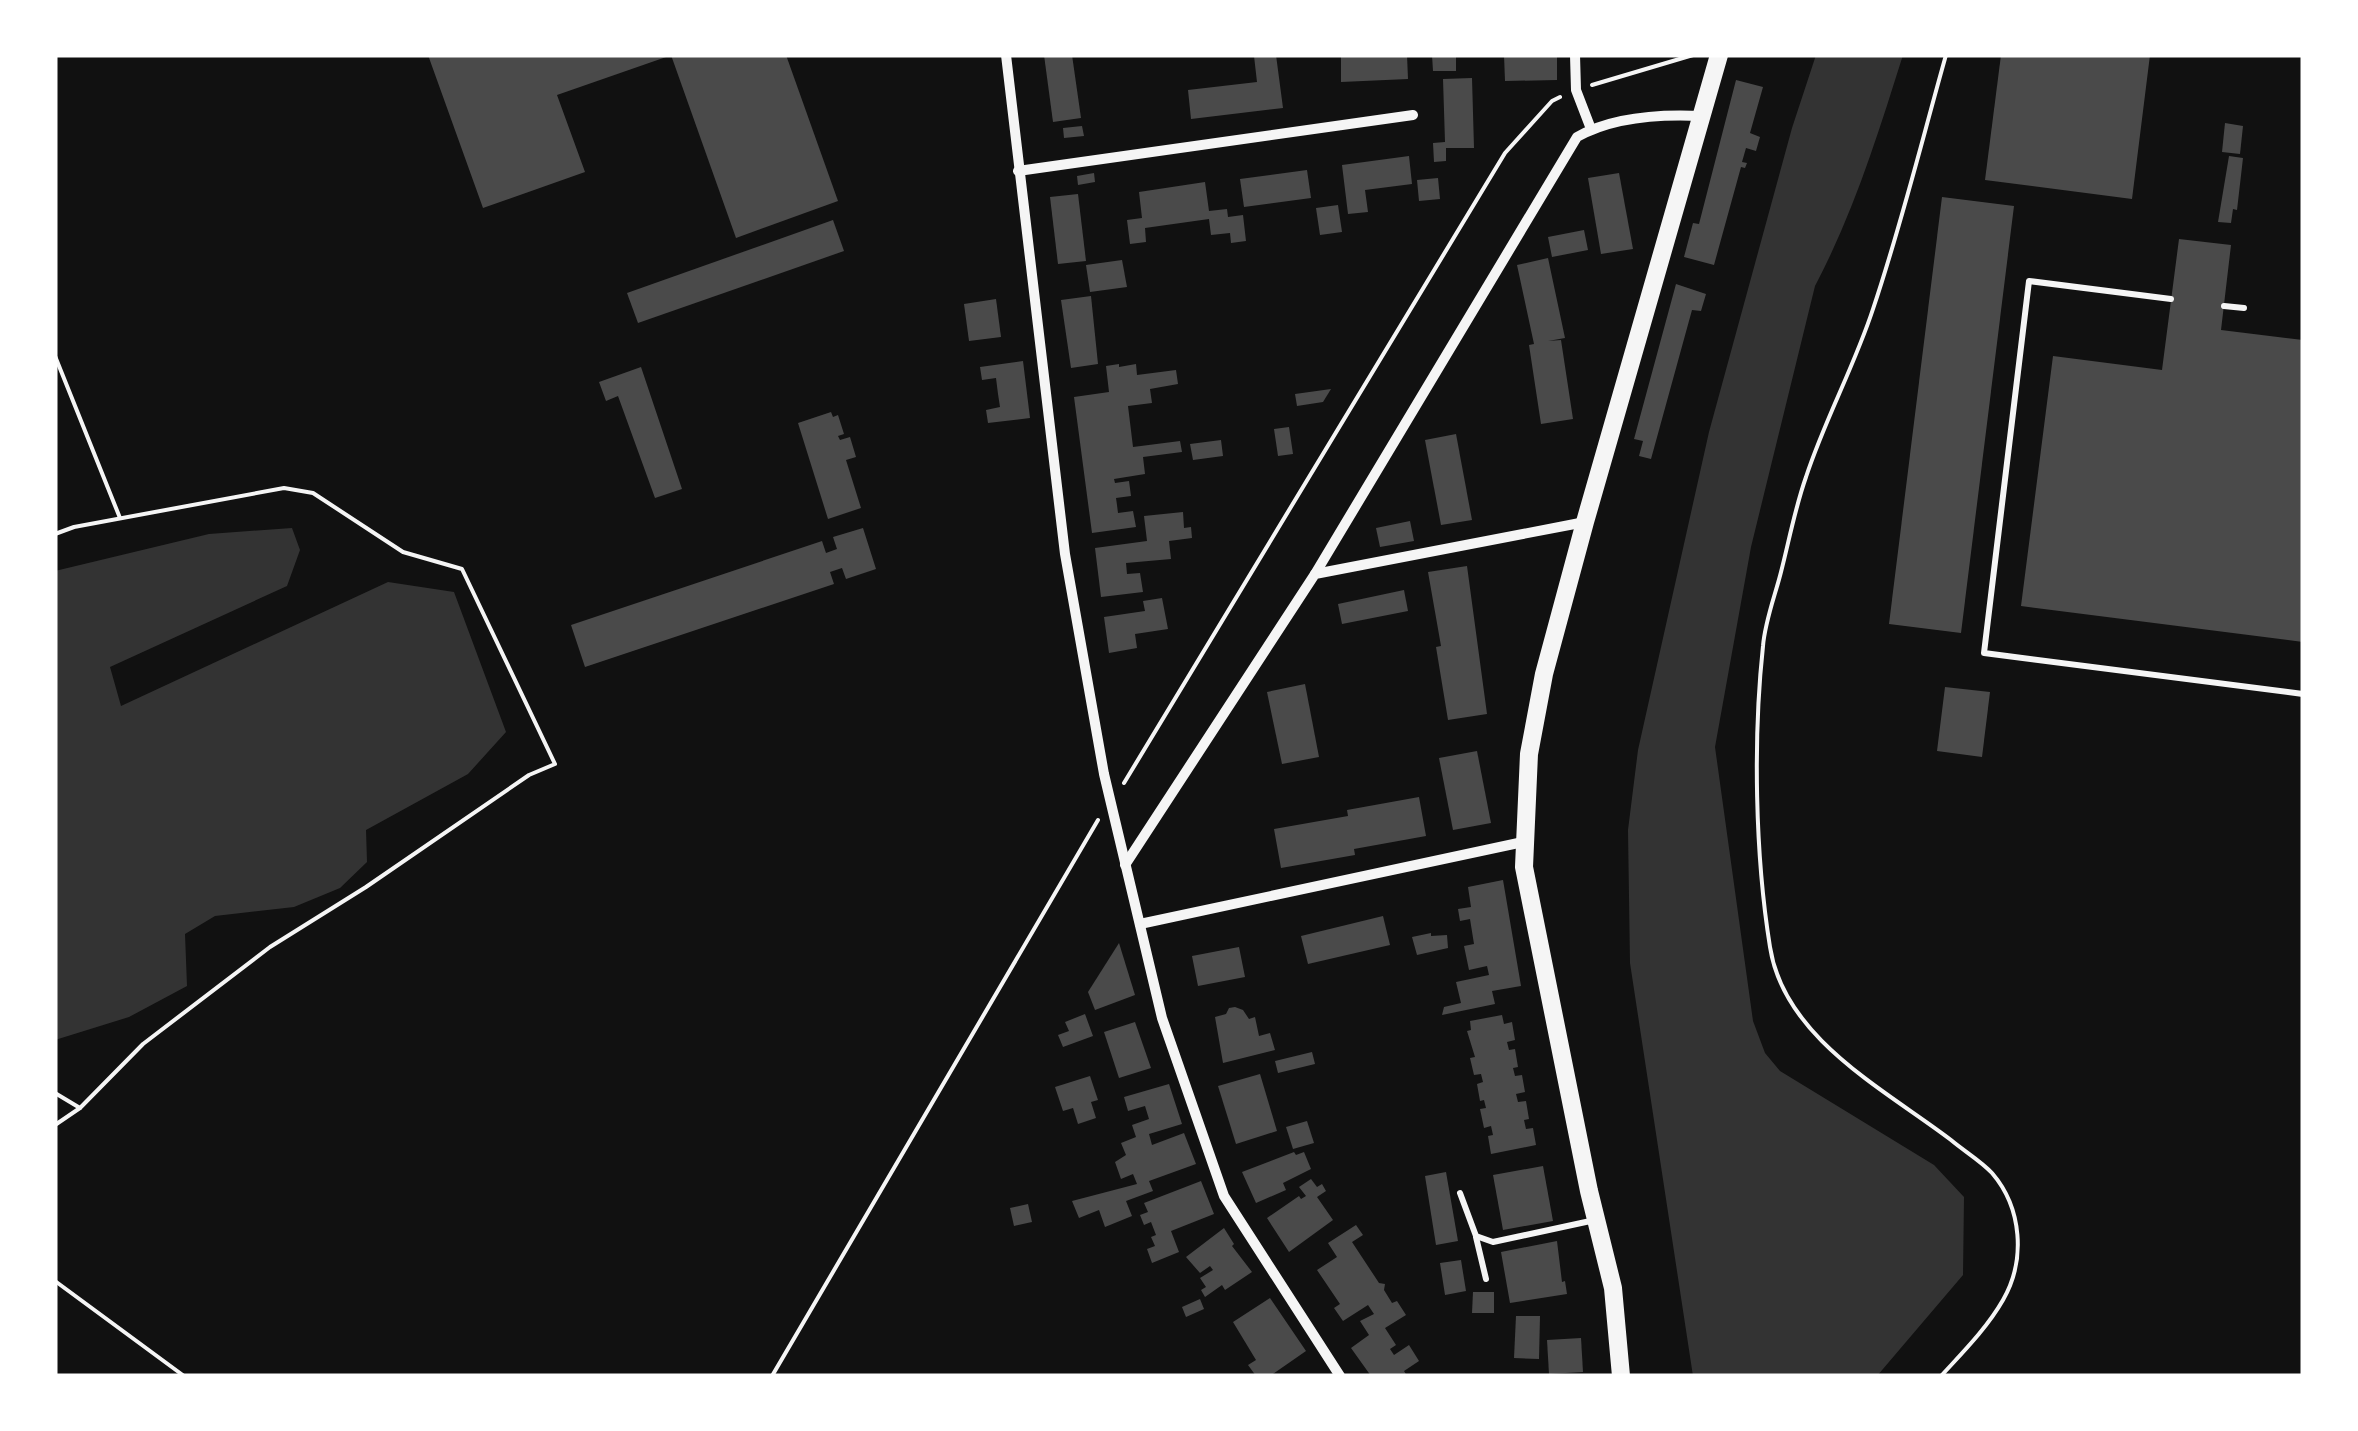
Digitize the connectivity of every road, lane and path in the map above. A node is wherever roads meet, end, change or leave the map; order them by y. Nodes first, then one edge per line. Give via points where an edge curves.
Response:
1 (1006, 55) edge
2 (1574, 55) edge
3 (1692, 55) edge
4 (1719, 55) edge
5 (1946, 55) edge
6 (1576, 90) junction
7 (1413, 115) dead end
8 (1702, 116) junction
9 (1591, 129) junction
10 (1018, 171) junction
11 (2171, 299) dead end
12 (2224, 306) dead end
13 (2244, 308) dead end
14 (55, 356) edge
15 (120, 518) junction
16 (1585, 522) junction
17 (55, 534) edge
18 (1315, 574) junction
19 (2303, 694) edge
20 (1110, 801) junction
21 (1522, 842) junction
22 (1126, 865) junction
23 (1140, 924) junction
24 (55, 1094) edge
25 (80, 1108) junction
26 (55, 1126) edge
27 (1460, 1192) dead end
28 (1596, 1220) junction
29 (1476, 1236) junction
30 (1486, 1279) dead end
31 (55, 1281) edge
32 (184, 1376) edge
33 (772, 1376) edge
34 (1340, 1376) edge
35 (1621, 1376) edge
36 (1941, 1376) edge

1 - 10 street
2 - 6 street
3 - 6 path
4 - 8 street
5 - 36 path via 1875,305 1804,480 1763,642 1758,746 1760,834 1778,981 1802,1020 1854,1068 1990,1170 2017,1224 2014,1275 2004,1299
6 - 9 street
6 - 20 path via 1552,100 1505,152
7 - 10 street
8 - 9 street via 1670,114
8 - 16 street
9 - 18 street via 1577,136
10 - 20 street via 1065,554
11 - 19 lane via 2029,281 1984,653
12 - 13 lane
14 - 15 path
15 - 17 path
15 - 25 path via 284,488 313,493 403,552 462,569 555,764 270,947 143,1044
16 - 18 street
16 - 21 street via 1541,690
18 - 22 street
20 - 22 street
20 - 33 path
21 - 23 street
21 - 28 street via 1528,899
22 - 23 street
23 - 34 street via 1162,1018 1224,1196
24 - 25 path
25 - 26 path
27 - 29 lane
28 - 29 lane via 1493,1242
28 - 35 street via 1613,1288
29 - 30 lane
31 - 32 path

